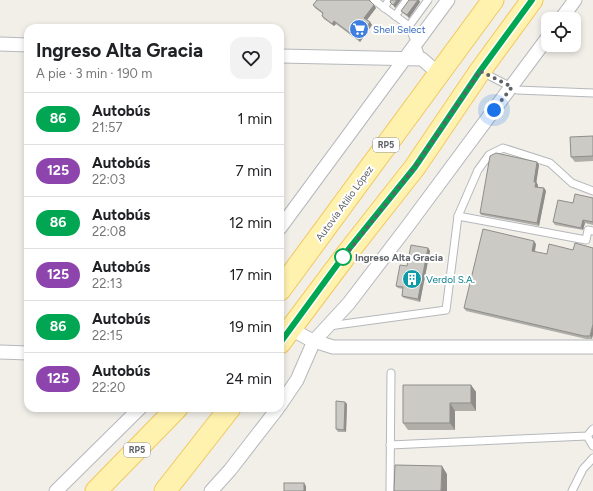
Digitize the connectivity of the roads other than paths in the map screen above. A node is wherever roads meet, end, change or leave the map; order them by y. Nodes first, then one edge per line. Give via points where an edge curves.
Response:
1 (374, 0) edge
2 (389, 0) edge
3 (407, 0) edge
4 (428, 0) edge
5 (448, 0) edge
6 (493, 0) edge
7 (532, 0) edge
8 (575, 0) edge
9 (384, 8) junction
10 (566, 12) edge
11 (395, 16) junction
12 (409, 26) junction
13 (0, 44) edge
14 (415, 44) junction
15 (24, 45) edge
16 (541, 47) edge
17 (284, 56) edge
18 (404, 59) junction
19 (422, 59) junction
20 (480, 71) junction
21 (439, 74) junction
22 (512, 87) junction
23 (593, 93) edge
24 (593, 191) edge
25 (458, 216) junction
26 (284, 223) edge
27 (593, 231) edge
28 (284, 285) edge
29 (327, 326) junction
30 (285, 336) edge
31 (314, 341) junction
32 (593, 348) edge
33 (0, 352) edge
34 (24, 353) edge
35 (391, 373) dead end
36 (284, 399) edge
37 (136, 412) edge
38 (173, 412) edge
39 (227, 412) edge
40 (275, 412) edge
41 (593, 429) edge
42 (587, 436) junction
43 (390, 445) junction
44 (593, 446) edge
45 (593, 458) edge
46 (56, 491) edge
47 (96, 491) edge
48 (165, 491) edge
49 (211, 491) edge
50 (390, 491) edge
51 (572, 491) edge

1 - 9 lane
2 - 9 lane
3 - 11 lane
4 - 12 lane
5 - 14 street
6 - 21 main road, Autovía Atilio López / RP5
7 - 20 main road
8 - 10 street
9 - 11 lane
11 - 12 lane
12 - 14 lane
13 - 15 street
14 - 18 street
14 - 19 lane
16 - 22 street
17 - 18 street
18 - 19 street
18 - 26 street
19 - 21 street
20 - 22 lane
20 - 30 main road via 415,167 348,250
21 - 28 main road, Autovía Atilio López / RP5
22 - 23 lane via 517,90
22 - 29 street via 407,227
24 - 25 lane via 572,183 550,163 502,148 489,155 478,170
25 - 27 lane via 586,240 588,230
25 - 29 lane via 446,310
29 - 31 street
30 - 31 street
31 - 32 street via 333,347 360,348
31 - 36 street via 296,380
33 - 34 street
35 - 43 lane
37 - 46 street
38 - 47 main road, RP5
39 - 48 main road
40 - 49 street
41 - 42 lane
42 - 43 lane
42 - 44 lane
43 - 50 lane
45 - 51 lane via 583,469

